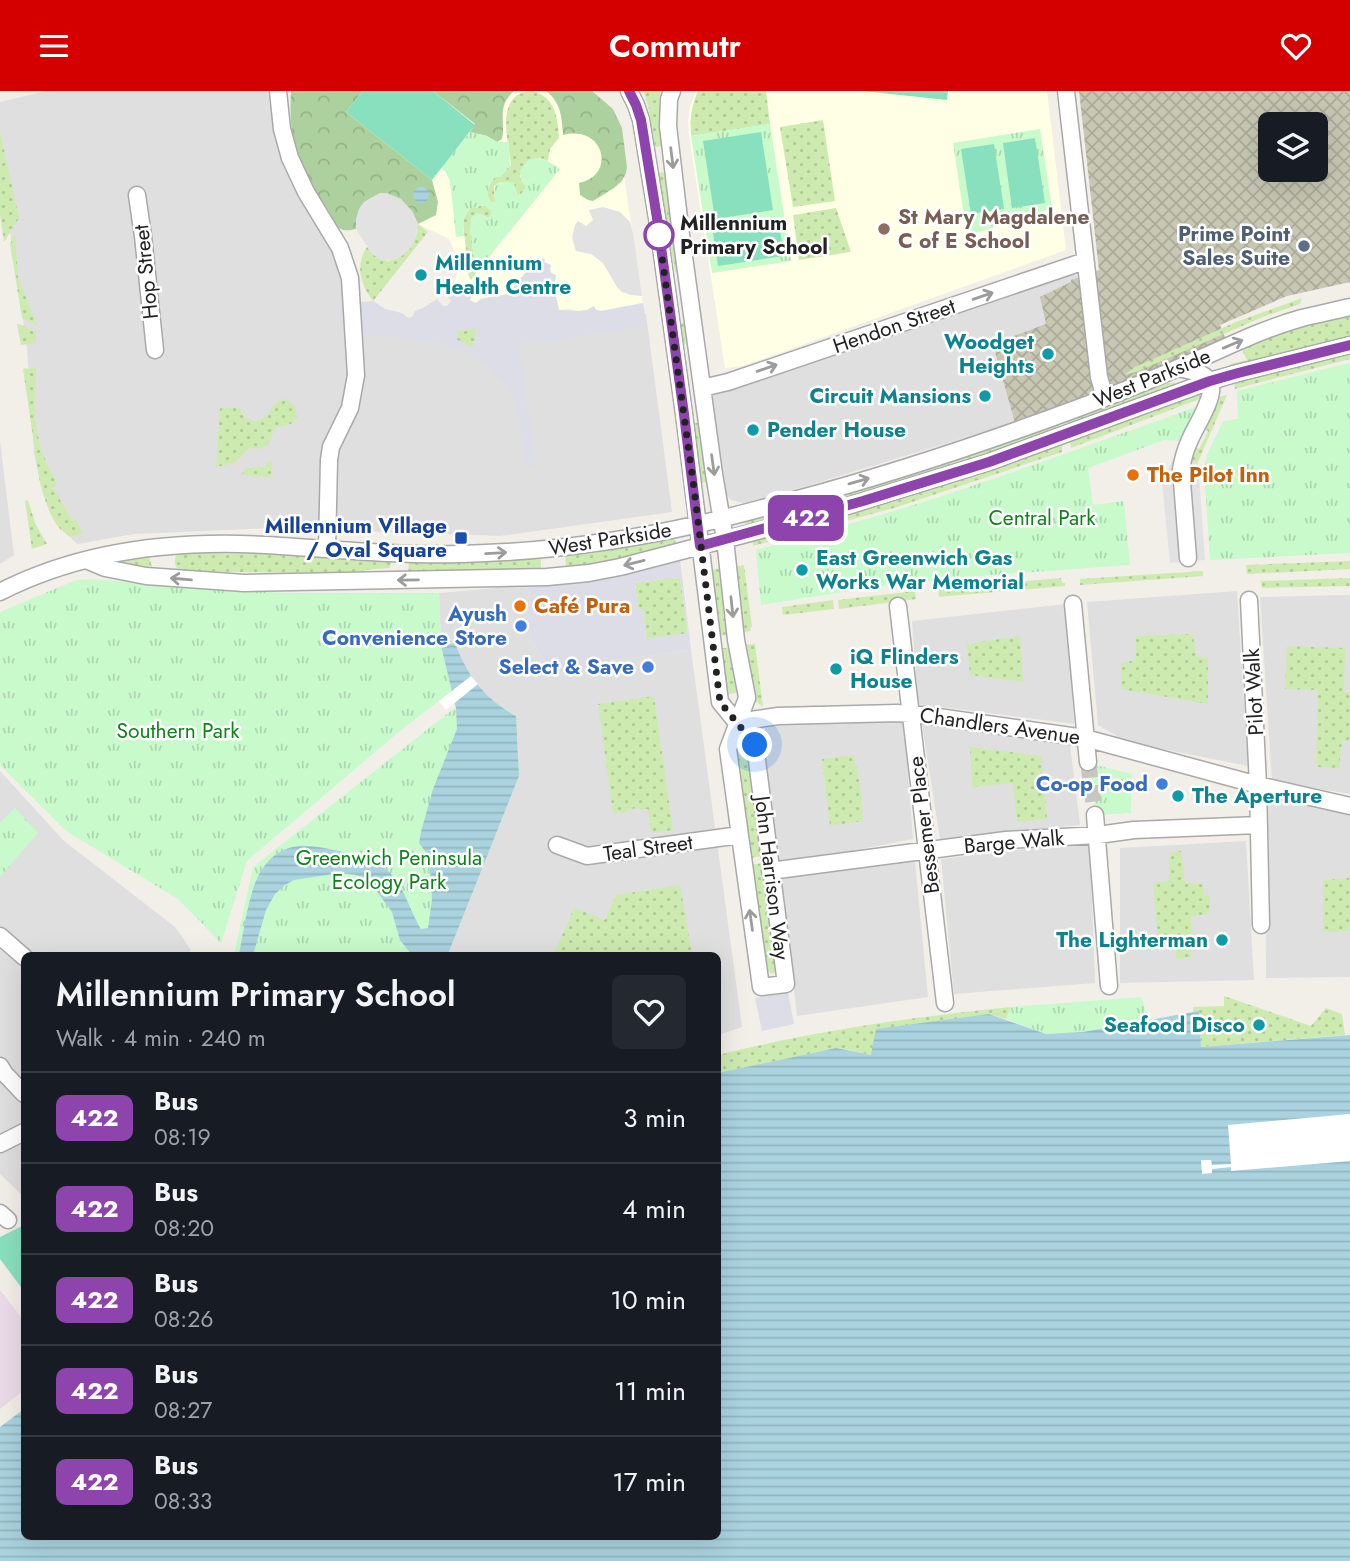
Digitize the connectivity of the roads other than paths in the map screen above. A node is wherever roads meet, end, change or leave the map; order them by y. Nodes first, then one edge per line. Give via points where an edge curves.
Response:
1 (278, 91) edge
2 (629, 91) edge
3 (672, 91) edge
4 (1066, 91) edge
5 (137, 195) dead end
6 (1085, 261) junction
7 (1350, 307) edge
8 (1350, 345) edge
9 (155, 351) dead end
10 (1178, 368) junction
11 (1210, 381) junction
12 (702, 388) junction
13 (1105, 398) junction
14 (706, 411) junction
15 (684, 414) junction
16 (722, 518) junction
17 (698, 524) junction
18 (725, 539) junction
19 (700, 546) junction
20 (327, 549) junction
21 (1188, 558) dead end
22 (86, 560) junction
23 (0, 592) edge
24 (1249, 600) dead end
25 (1073, 604) dead end
26 (898, 606) dead end
27 (911, 713) junction
28 (737, 722) junction
29 (1085, 738) junction
30 (1088, 762) tunnel mouth
31 (1258, 785) junction
32 (1350, 806) edge
33 (1095, 815) tunnel mouth
34 (1259, 825) junction
35 (740, 835) junction
36 (1098, 835) junction
37 (557, 845) dead end
38 (928, 851) junction
39 (770, 871) junction
40 (1261, 925) dead end
41 (0, 936) edge
42 (21, 954) edge
43 (1109, 986) dead end
44 (945, 1003) dead end
45 (0, 1066) edge
46 (21, 1091) edge
47 (21, 1134) edge
48 (0, 1144) edge

1 - 20 street via 290,158 340,248 350,278 356,375 350,408 331,447
2 - 15 street, John Harrison Way via 641,120
3 -> 12 street, John Harrison Way via 668,125
4 - 6 street
5 - 9 street, Hop Street
12 -> 6 street, Hendon Street
6 - 13 street
10 -> 7 street, West Parkside via 1261,332
8 - 11 street, West Parkside
10 - 11 street
10 - 13 street, West Parkside
11 - 18 street, West Parkside via 989,462
11 - 21 street via 1213,389 1181,469
12 - 14 street, John Harrison Way
16 -> 13 street, West Parkside via 892,471
14 - 15 street
14 -> 16 street, John Harrison Way
15 - 17 street, John Harrison Way
16 - 17 street, West Parkside
16 - 18 street, John Harrison Way
17 - 19 street, John Harrison Way
20 -> 17 street, West Parkside via 499,553 559,548
18 - 19 street, West Parkside
18 -> 28 street, John Harrison Way via 747,697
19 -> 22 street, West Parkside via 589,573 547,577 293,583 158,577
19 - 28 street, John Harrison Way via 720,702
20 - 22 street, West Parkside via 207,544
22 - 23 street, West Parkside
24 - 31 street, Pilot Walk
25 - 29 street
26 - 27 street, Bessemer Place
27 - 28 street, Chandlers Avenue via 778,716
27 - 29 street, Chandlers Avenue
27 - 38 street, Bessemer Place
28 - 35 street, John Harrison Way via 728,749
28 - 39 street, John Harrison Way via 755,745
29 - 30 street
29 - 31 street, Chandlers Avenue
31 - 32 street, Chandlers Avenue
31 - 34 street
33 - 36 street
34 - 36 street, Barge Walk via 1134,829
34 - 40 street
35 - 37 street, Teal Street via 587,856
39 -> 35 street, John Harrison Way via 786,984 772,990 761,987
36 - 38 street, Barge Walk via 1006,840
36 - 43 street
38 - 39 street, Barge Walk
38 - 44 street, Bessemer Place
41 - 42 street
45 - 46 street
47 - 48 street

